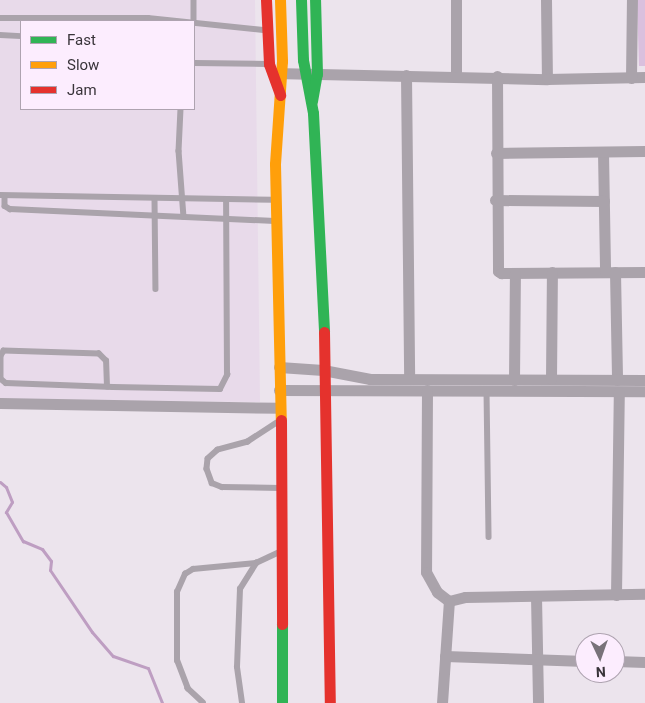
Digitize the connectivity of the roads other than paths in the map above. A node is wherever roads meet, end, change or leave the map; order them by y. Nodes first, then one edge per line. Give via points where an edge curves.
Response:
1 (194, 0) edge
2 (266, 0) edge
3 (280, 0) edge
4 (301, 0) edge
5 (315, 0) edge
6 (456, 0) edge
7 (546, 0) edge
8 (632, 0) edge
9 (0, 18) edge
10 (194, 20) edge
11 (195, 20) edge
12 (268, 31) junction
13 (0, 35) edge
14 (20, 36) edge
15 (195, 64) edge
16 (274, 70) junction
17 (311, 74) junction
18 (406, 75) junction
19 (456, 75) junction
20 (497, 76) junction
21 (645, 77) edge
22 (631, 78) junction
23 (547, 79) junction
24 (181, 110) edge
25 (645, 151) edge
26 (602, 152) junction
27 (496, 153) junction
28 (2, 196) edge
29 (155, 199) junction
30 (182, 199) junction
31 (226, 200) junction
32 (275, 200) junction
33 (495, 200) junction
34 (604, 201) junction
35 (155, 215) junction
36 (184, 216) junction
37 (226, 218) junction
38 (276, 221) junction
39 (552, 272) junction
40 (610, 272) junction
41 (645, 272) edge
42 (516, 273) junction
43 (156, 289) dead end
44 (279, 367) junction
45 (322, 370) junction
46 (409, 378) junction
47 (550, 379) junction
48 (514, 380) junction
49 (645, 380) edge
50 (618, 386) junction
51 (107, 387) junction
52 (280, 390) junction
53 (427, 390) junction
54 (487, 391) junction
55 (323, 392) junction
56 (645, 392) edge
57 (0, 403) edge
58 (279, 408) junction
59 (279, 422) junction
60 (283, 488) junction
61 (488, 537) dead end
62 (282, 551) junction
63 (256, 563) junction
64 (645, 594) edge
65 (616, 595) junction
66 (536, 596) junction
67 (449, 601) junction
68 (445, 656) junction
69 (538, 660) junction
70 (575, 661) edge
71 (625, 661) edge
72 (645, 662) edge
73 (203, 703) edge
74 (242, 703) edge
75 (282, 703) edge
76 (330, 703) edge
77 (442, 703) edge
78 (538, 703) edge

1 - 10 lane
2 - 12 main road
3 - 16 main road
4 - 17 main road
5 - 17 main road
6 - 19 street
7 - 23 street
8 - 22 street
9 - 10 lane
11 - 12 lane
12 - 16 main road
13 - 14 lane
15 - 16 lane
16 - 17 street
16 - 32 main road via 280,95
17 - 18 street
17 - 45 main road via 322,266
18 - 19 street
18 - 46 street
19 - 20 street
20 - 23 street
20 - 27 street
21 - 22 street
22 - 23 street
24 - 30 lane
25 - 26 street
26 - 27 street
26 - 34 street
27 - 33 street
28 - 29 lane
28 - 35 lane via 5,206 10,209
29 - 30 lane
29 - 35 lane
30 - 31 lane
30 - 36 lane
31 - 32 lane
31 - 37 lane
32 - 38 main road
33 - 34 street
33 - 42 street via 498,271
34 - 40 street
35 - 36 lane
35 - 43 lane
36 - 37 lane
37 - 38 lane
37 - 51 lane via 228,375 224,386 211,390
38 - 44 main road
39 - 40 street
39 - 42 street
39 - 47 street
40 - 41 street
40 - 50 street
42 - 48 street
44 - 45 street
44 - 52 main road
45 - 46 street via 350,377
45 - 55 main road
46 - 48 street
47 - 48 street
47 - 50 street
49 - 50 street
50 - 54 street
50 - 56 street
50 - 65 street
51 - 51 lane via 6,383 1,379 1,356 4,351 99,354 106,361
52 - 55 street
52 - 58 main road
53 - 54 street
53 - 55 street
53 - 67 street via 426,572 437,592
54 - 61 lane
55 - 76 main road via 331,609
57 - 58 street
58 - 59 main road
59 - 60 main road
59 - 60 lane via 248,442 218,450 208,459 207,469 212,484 222,487
60 - 62 main road
62 - 63 lane
62 - 75 main road
63 - 73 lane via 193,569 185,574 177,592 177,661 188,689
63 - 74 lane via 240,589 237,667
64 - 65 street
65 - 66 street
66 - 67 street via 465,597
66 - 69 street
67 - 68 street
68 - 69 street
68 - 77 street
69 - 70 street
69 - 78 street
71 - 72 street

